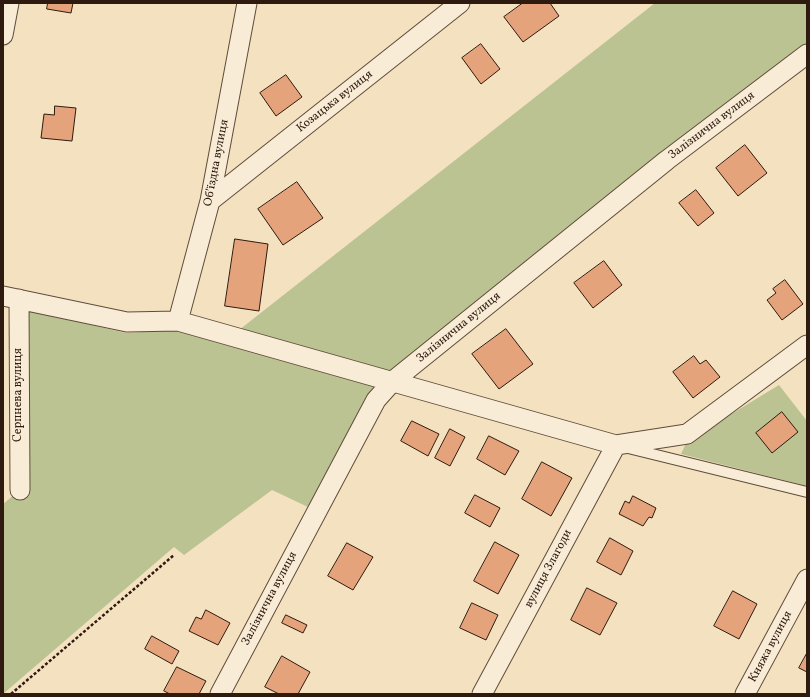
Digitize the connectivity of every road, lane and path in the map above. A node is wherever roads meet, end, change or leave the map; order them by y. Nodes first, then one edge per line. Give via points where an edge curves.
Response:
1 (9, 3) edge
2 (247, 3) edge
3 (460, 3) edge
4 (3, 35) edge
5 (807, 54) edge
6 (210, 201) junction
7 (11, 298) edge
8 (178, 321) junction
9 (807, 345) edge
10 (393, 381) junction
11 (616, 445) junction
12 (20, 490) dead end
13 (807, 492) edge
14 (174, 555) dead end
15 (807, 579) edge
16 (11, 694) edge
17 (220, 694) edge
18 (482, 694) edge
19 (746, 694) edge

1 - 4 street
2 - 6 street, Обʼїздна вулиця
3 - 6 street, Козацька вулиця
5 - 10 street, Залізнична вулиця via 667,160
6 - 8 street, Обʼїздна вулиця
7 - 8 street via 127,322
7 - 12 street, Серпнева вулиця
8 - 10 street
9 - 11 street via 687,434
10 - 11 street
10 - 17 street, Залізнична вулиця via 376,400
11 - 13 lane
11 - 18 street, вулиця Злагоди
14 - 16 path
15 - 19 street, Княжа вулиця

